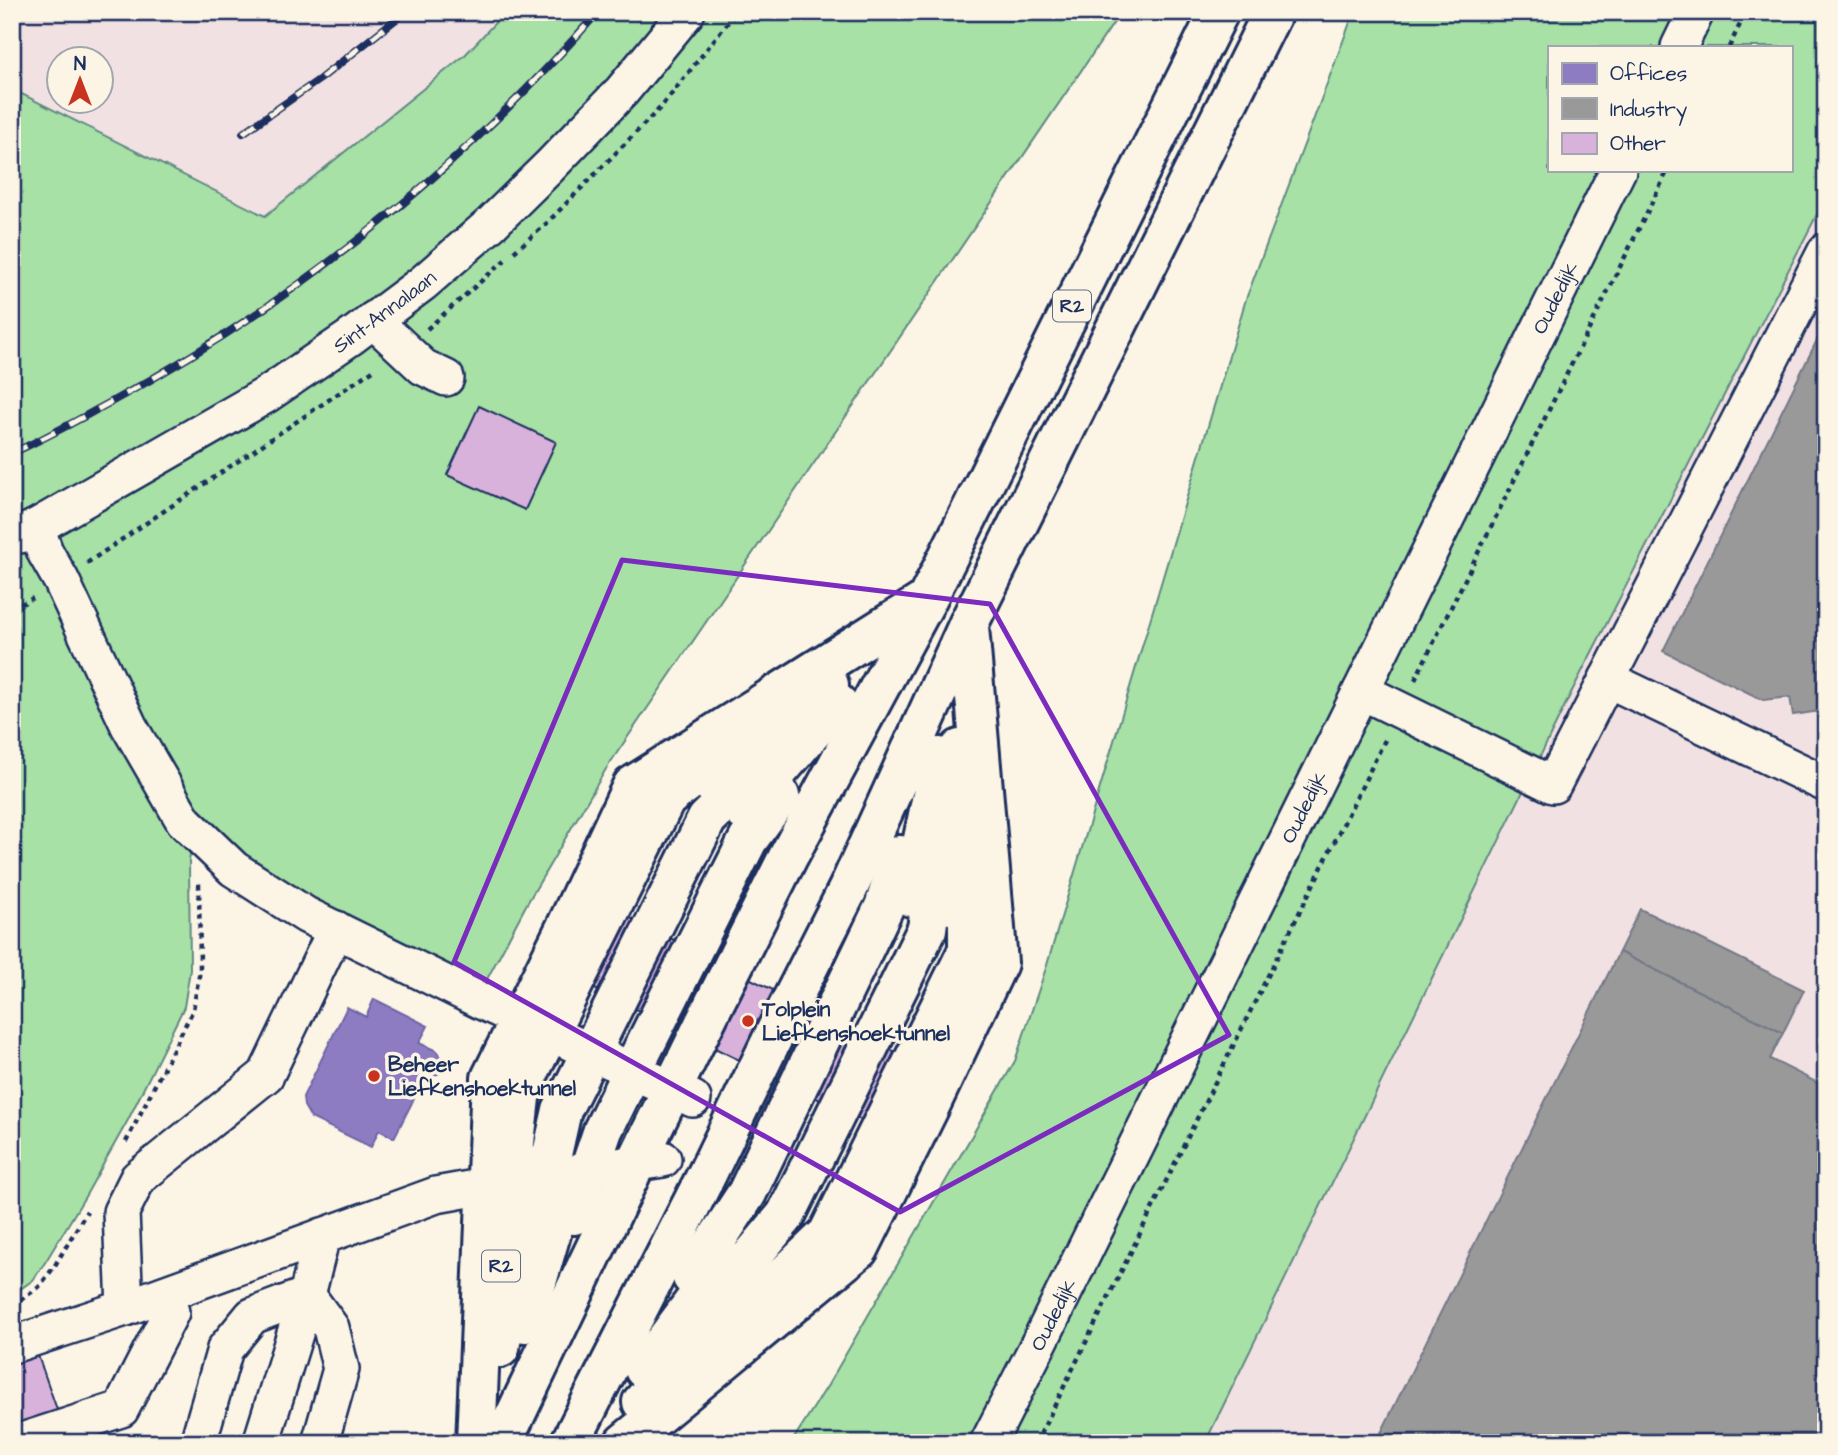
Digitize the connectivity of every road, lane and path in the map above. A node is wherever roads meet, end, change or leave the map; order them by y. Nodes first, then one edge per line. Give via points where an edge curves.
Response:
1 (687, 12) edge
2 (1219, 12) edge
3 (1273, 12) edge
4 (1696, 12) edge
5 (1746, 12) edge
6 (1679, 46) edge
7 (1729, 46) edge
8 (1617, 172) edge
9 (1667, 172) edge
10 (1826, 251) edge
11 (373, 320) junction
12 (446, 378) dead end
13 (20, 538) edge
14 (926, 601) junction
15 (968, 625) junction
16 (1607, 680) junction
17 (1360, 691) junction
18 (1400, 710) junction
19 (1826, 784) edge
20 (203, 838) junction
21 (336, 929) junction
22 (610, 1061) junction
23 (124, 1146) dead end
24 (571, 1173) junction
25 (88, 1211) dead end
26 (322, 1236) junction
27 (165, 1294) junction
28 (307, 1295) junction
29 (12, 1306) edge
30 (125, 1308) junction
31 (12, 1345) edge
32 (16, 1443) edge
33 (198, 1443) edge
34 (261, 1443) edge
35 (320, 1443) edge
36 (491, 1443) edge
37 (568, 1443) edge
38 (576, 1443) edge
39 (582, 1443) edge
40 (589, 1443) edge
41 (596, 1443) edge
42 (604, 1443) edge
43 (611, 1443) edge
44 (624, 1443) edge
45 (988, 1443) edge
46 (1036, 1443) edge

1 - 11 street, Sint-Annalaan via 622,91 550,167 423,283
2 - 14 highway, R2
3 - 15 highway, R2
4 - 6 street
5 - 7 path
8 - 17 street, Oudedijk
9 - 18 path
10 - 16 street
11 - 12 street via 423,367
11 - 13 street, Sint-Annalaan via 267,395
13 - 20 street via 45,552 129,726 184,821
14 - 22 highway, R2 via 748,840
14 - 22 highway, R2 via 808,868
14 - 22 highway, R2 via 687,808
14 - 22 highway, R2 via 632,786 566,928
15 - 37 highway, R2 via 822,891 689,1167
15 - 38 highway, R2 via 854,922 727,1184
15 - 39 highway, R2 via 884,907 747,1193
15 - 40 highway, R2 via 906,919 767,1204
15 - 41 highway, R2 via 927,929 786,1215
15 - 42 highway, R2 via 948,940 808,1226
15 - 43 highway, R2 via 968,950 828,1234
15 - 44 highway via 998,963 859,1249
16 - 18 street via 1553,785
16 - 19 street
17 - 18 street
17 - 45 street, Oudedijk
18 - 46 path
20 - 21 street via 234,869
20 - 23 path via 198,861 200,970 193,1010
21 - 22 street
21 - 30 street via 267,1075 138,1178 121,1212
22 - 24 highway, R2
22 - 24 highway, R2 via 603,1130
22 - 24 highway, R2 via 541,1098
22 - 24 highway, R2 via 491,1078
24 - 26 street via 436,1195
24 - 36 highway, R2
24 - 36 highway, R2
24 - 36 highway, R2
24 - 36 highway, R2
25 - 29 path via 39,1287
26 - 27 street
26 - 28 street
27 - 30 street
27 - 32 street via 171,1312 121,1409
28 - 33 street via 253,1315 225,1349
28 - 34 street
28 - 35 street via 331,1328 341,1369
30 - 31 street

